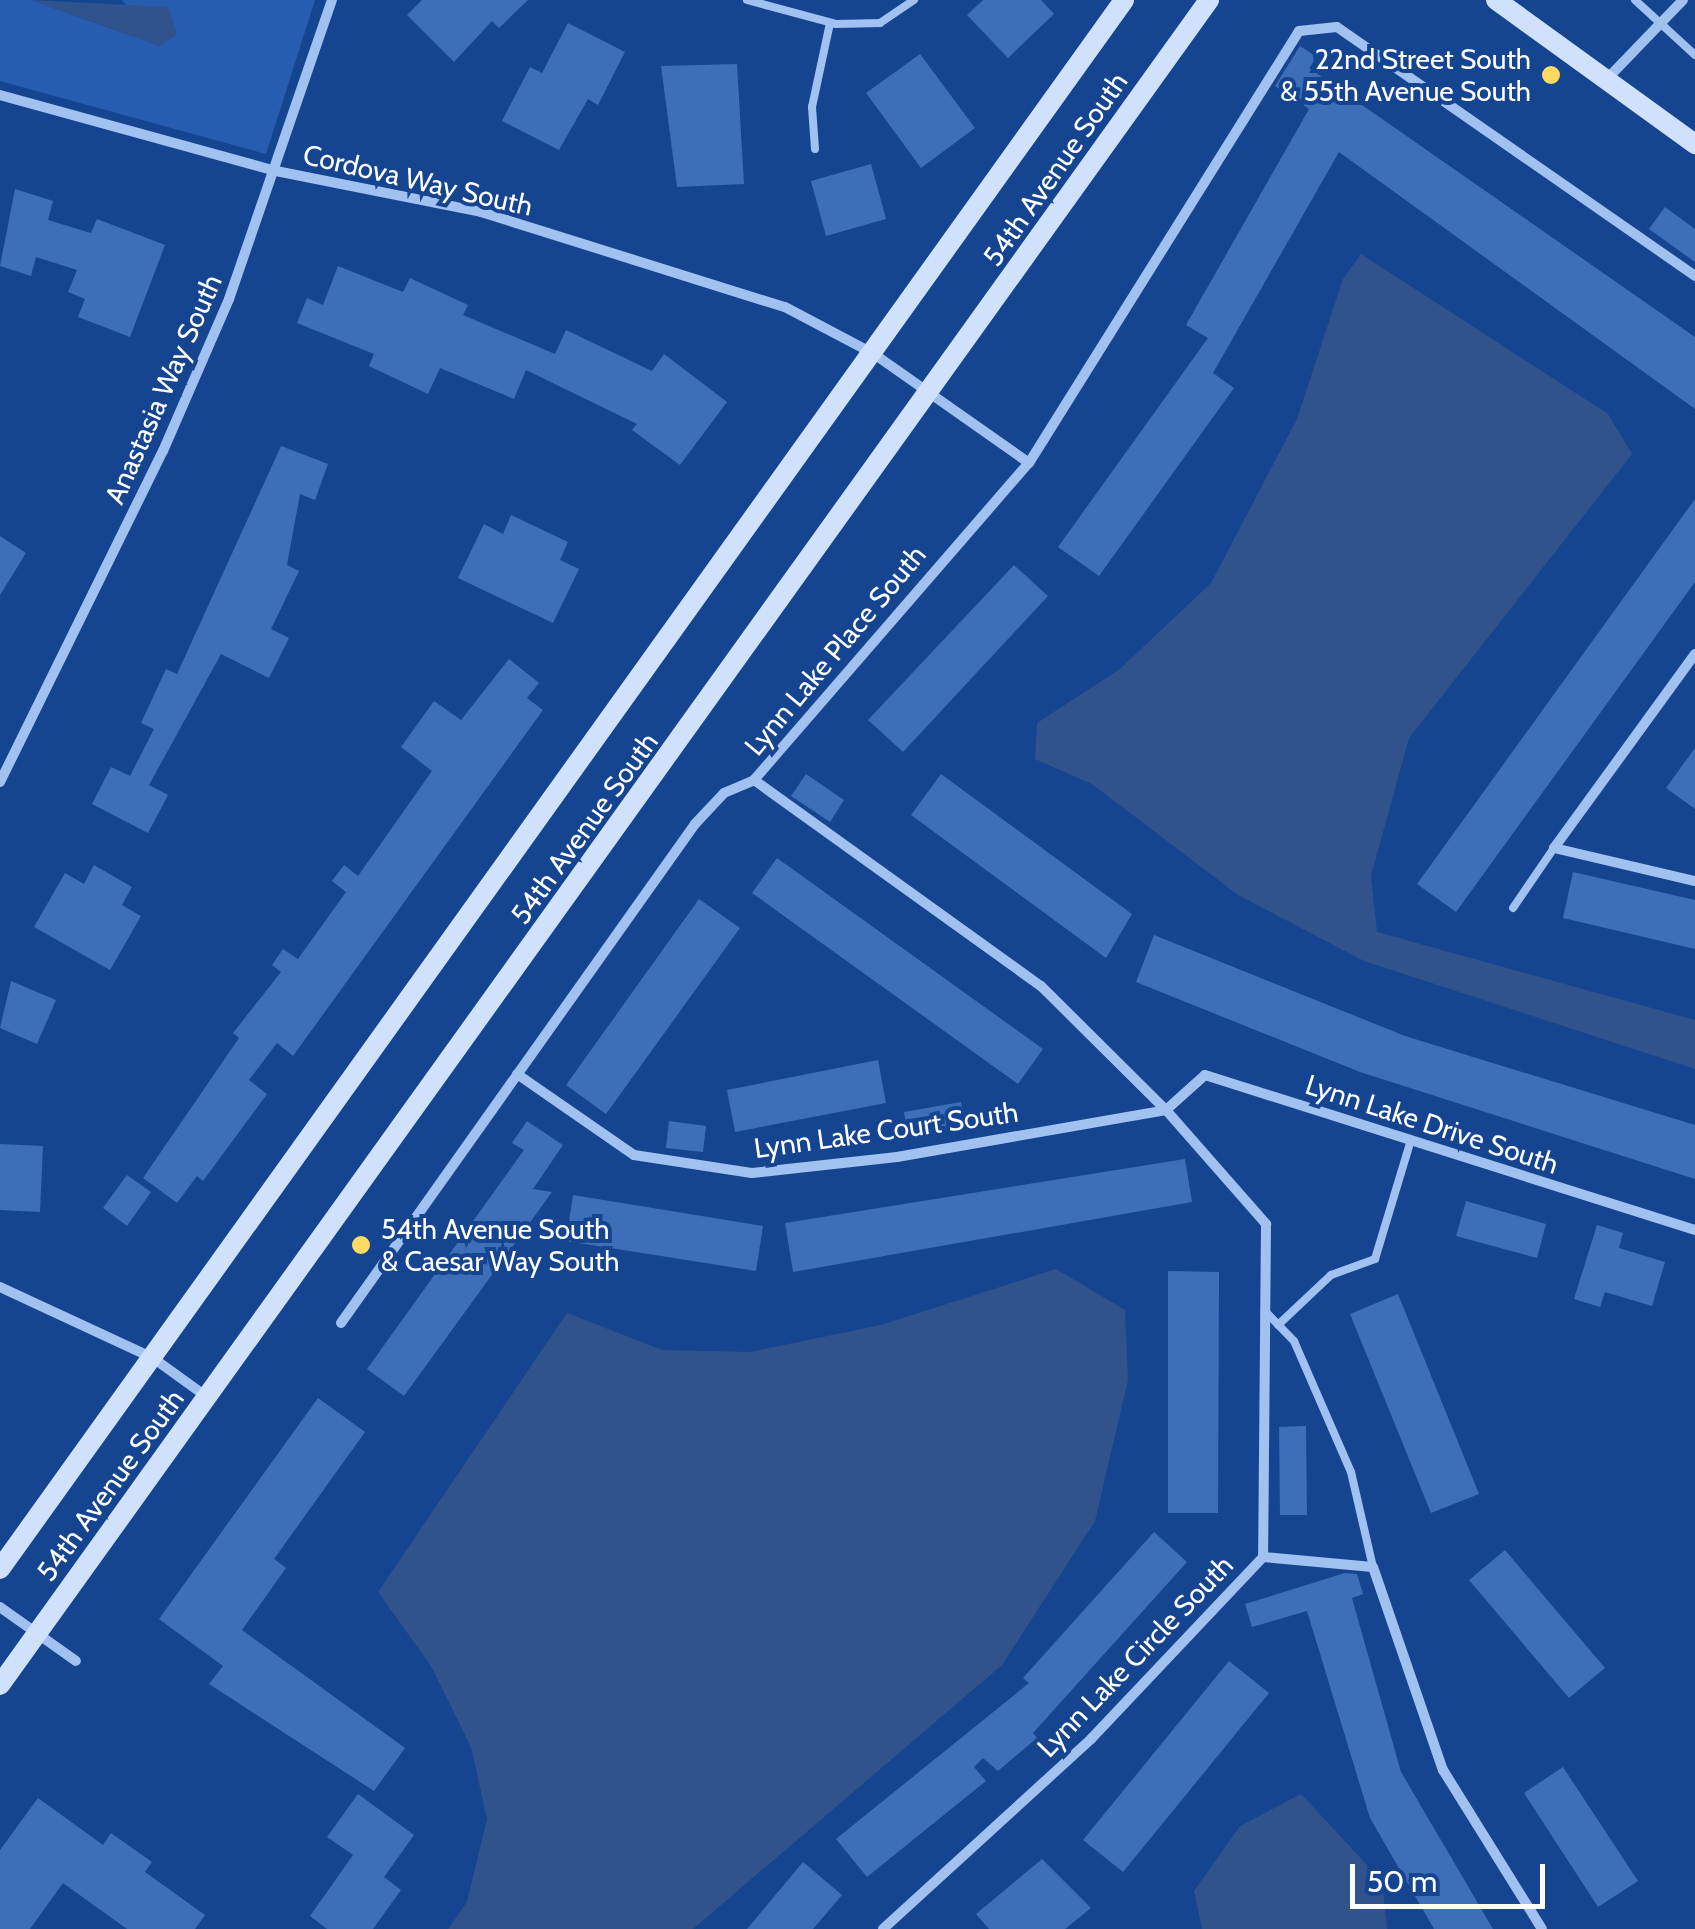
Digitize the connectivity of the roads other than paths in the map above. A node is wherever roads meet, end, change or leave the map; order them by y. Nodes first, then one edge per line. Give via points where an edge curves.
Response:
1 (332, 0) edge
2 (747, 0) edge
3 (914, 0) edge
4 (1124, 0) edge
5 (1209, 0) edge
6 (1496, 0) edge
7 (1636, 0) edge
8 (1683, 0) edge
9 (1662, 19) junction
10 (830, 22) junction
11 (1695, 55) edge
12 (1606, 80) junction
13 (0, 95) edge
14 (1695, 144) edge
15 (815, 149) dead end
16 (276, 171) junction
17 (1695, 276) edge
18 (874, 354) junction
19 (930, 393) junction
20 (1028, 463) junction
21 (1695, 654) edge
22 (4, 762) edge
23 (754, 780) junction
24 (0, 782) edge
25 (1554, 848) junction
26 (1695, 881) edge
27 (1513, 908) dead end
28 (517, 1074) junction
29 (1166, 1110) junction
30 (1410, 1140) junction
31 (1695, 1230) edge
32 (0, 1288) edge
33 (1265, 1311) junction
34 (341, 1323) dead end
35 (1278, 1325) junction
36 (153, 1358) junction
37 (207, 1397) junction
38 (1263, 1556) junction
39 (1373, 1567) junction
40 (0, 1569) edge
41 (0, 1607) edge
42 (38, 1632) junction
43 (76, 1661) dead end
44 (0, 1685) edge
45 (882, 1929) edge
46 (1542, 1929) edge

1 - 16 street, Anastasia Way South
2 - 10 lane
3 - 10 lane via 880,22
4 - 18 main road, 54th Avenue South
5 - 19 main road, 54th Avenue South
6 - 12 main road
7 - 9 lane
8 - 9 street
9 - 11 lane
9 - 12 street
10 - 15 lane via 812,106
12 - 14 main road
13 - 16 street, Cordova Way South
16 - 18 street, Cordova Way South via 481,212 785,307
16 - 22 street, Anastasia Way South via 163,451
17 - 20 street, Lynn Lake Place South via 1337,27 1299,31
18 - 19 street
18 - 36 main road, 54th Avenue South
19 - 20 street
19 - 37 main road, 54th Avenue South
20 - 23 street, Lynn Lake Place South
21 - 25 street
22 - 24 street, Anastasia Way South
23 - 28 street, Lynn Lake Place South via 724,793 694,824
23 - 29 street via 1041,986
25 - 26 street
25 - 27 lane
28 - 29 street, Lynn Lake Court South via 634,1155 752,1173 897,1157
28 - 34 street, Lynn Lake Place South
29 - 30 street, Lynn Lake Drive South via 1205,1076
29 - 33 street via 1266,1224
30 - 31 street, Lynn Lake Drive South
30 - 35 lane via 1375,1258 1331,1275
32 - 36 street
33 - 35 lane
33 - 38 street
35 - 39 lane via 1294,1341 1351,1472
36 - 37 street
36 - 40 main road, 54th Avenue South
37 - 42 main road, 54th Avenue South
38 - 39 street, Lynn Lake Circle South
38 - 45 street, Lynn Lake Circle South via 1091,1740
39 - 46 street via 1442,1770
41 - 42 street
42 - 43 street
42 - 44 main road, 54th Avenue South

